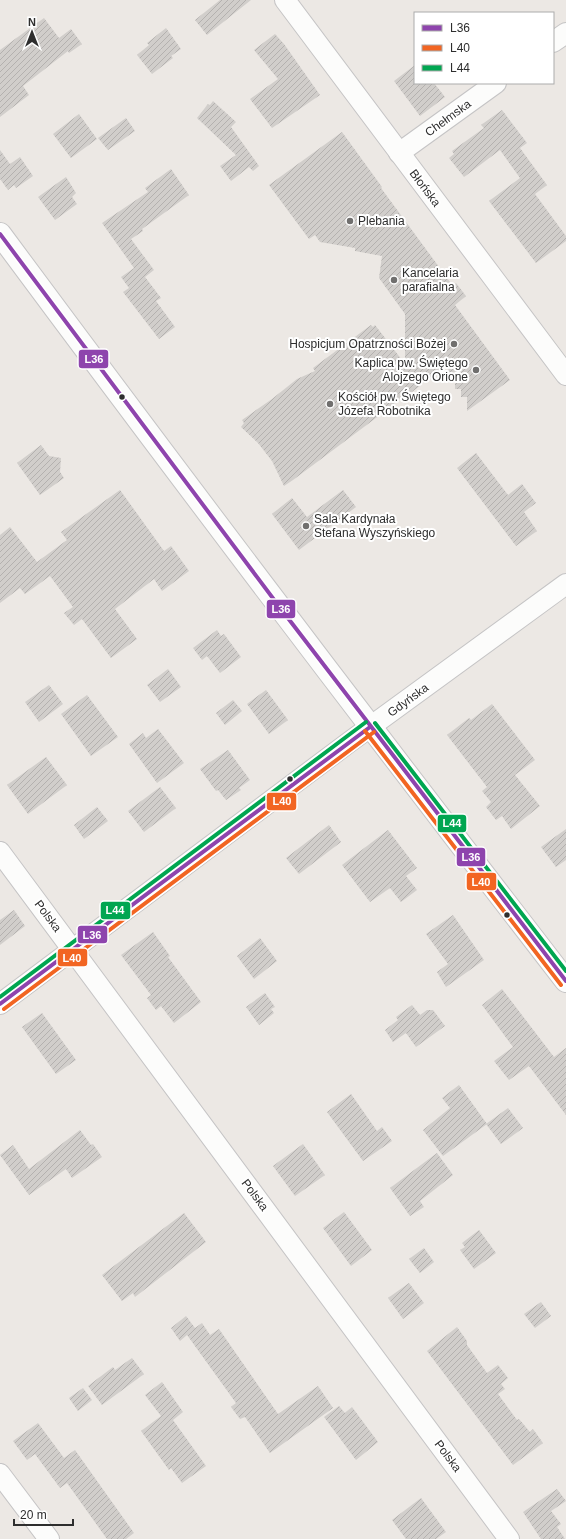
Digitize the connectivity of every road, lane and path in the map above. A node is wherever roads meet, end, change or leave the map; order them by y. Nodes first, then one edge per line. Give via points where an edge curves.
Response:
1 (286, 0) edge
2 (566, 33) edge
3 (554, 41) edge
4 (495, 84) edge
5 (399, 153) junction
6 (0, 234) edge
7 (566, 375) edge
8 (566, 584) edge
9 (370, 727) junction
10 (0, 852) edge
11 (73, 950) junction
12 (566, 981) edge
13 (0, 1004) edge
14 (0, 1474) edge
15 (49, 1539) edge
16 (509, 1539) edge

1 - 5 street, Błońska
2 - 3 street
4 - 5 street, Chełmska
5 - 7 street, Błońska
6 - 9 street
8 - 9 street, Gdyńska
9 - 11 street, Gdyńska
9 - 12 street
10 - 11 street, Polska
11 - 13 street, Gdyńska
11 - 16 street, Polska
14 - 15 street

